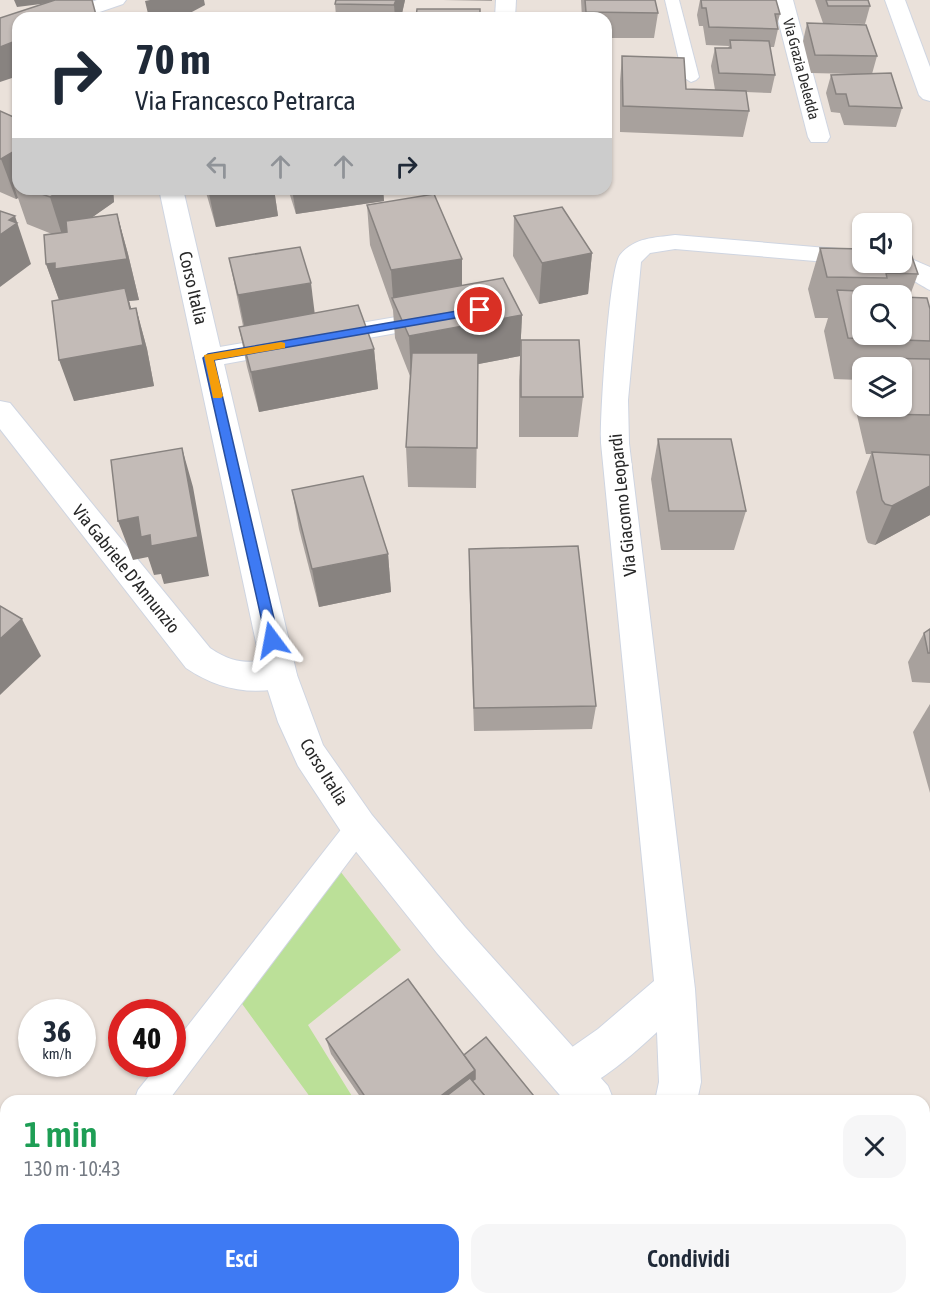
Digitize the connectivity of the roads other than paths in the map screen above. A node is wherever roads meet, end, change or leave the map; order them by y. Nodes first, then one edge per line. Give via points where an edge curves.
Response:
1 (672, 0) edge
2 (783, 0) edge
3 (895, 0) edge
4 (122, 4) edge
5 (88, 12) edge
6 (691, 77) dead end
7 (930, 95) edge
8 (819, 137) dead end
9 (172, 195) edge
10 (852, 257) edge
11 (912, 268) edge
12 (930, 281) edge
13 (457, 314) edge
14 (208, 358) junction
15 (0, 410) edge
16 (280, 675) junction
17 (359, 827) junction
18 (675, 989) junction
19 (581, 1088) edge
20 (155, 1095) edge
21 (677, 1095) edge

1 - 6 lane
2 - 8 street, Via Grazia Deledda
3 - 7 street
4 - 5 street
9 - 14 street, Corso Italia
10 - 18 street, Via Giacomo Leopardi via 675,242 642,247 629,260 614,400 615,442
11 - 12 street
13 - 14 street
14 - 16 street, Corso Italia
15 - 16 street, Via Gabriele D'Annunzio via 198,658 218,673 240,677
16 - 17 street, Corso Italia via 310,755
17 - 19 street, Corso Italia via 451,940
17 - 20 lane
18 - 19 street via 613,1044
18 - 21 street, Via Giacomo Leopardi via 680,1082

